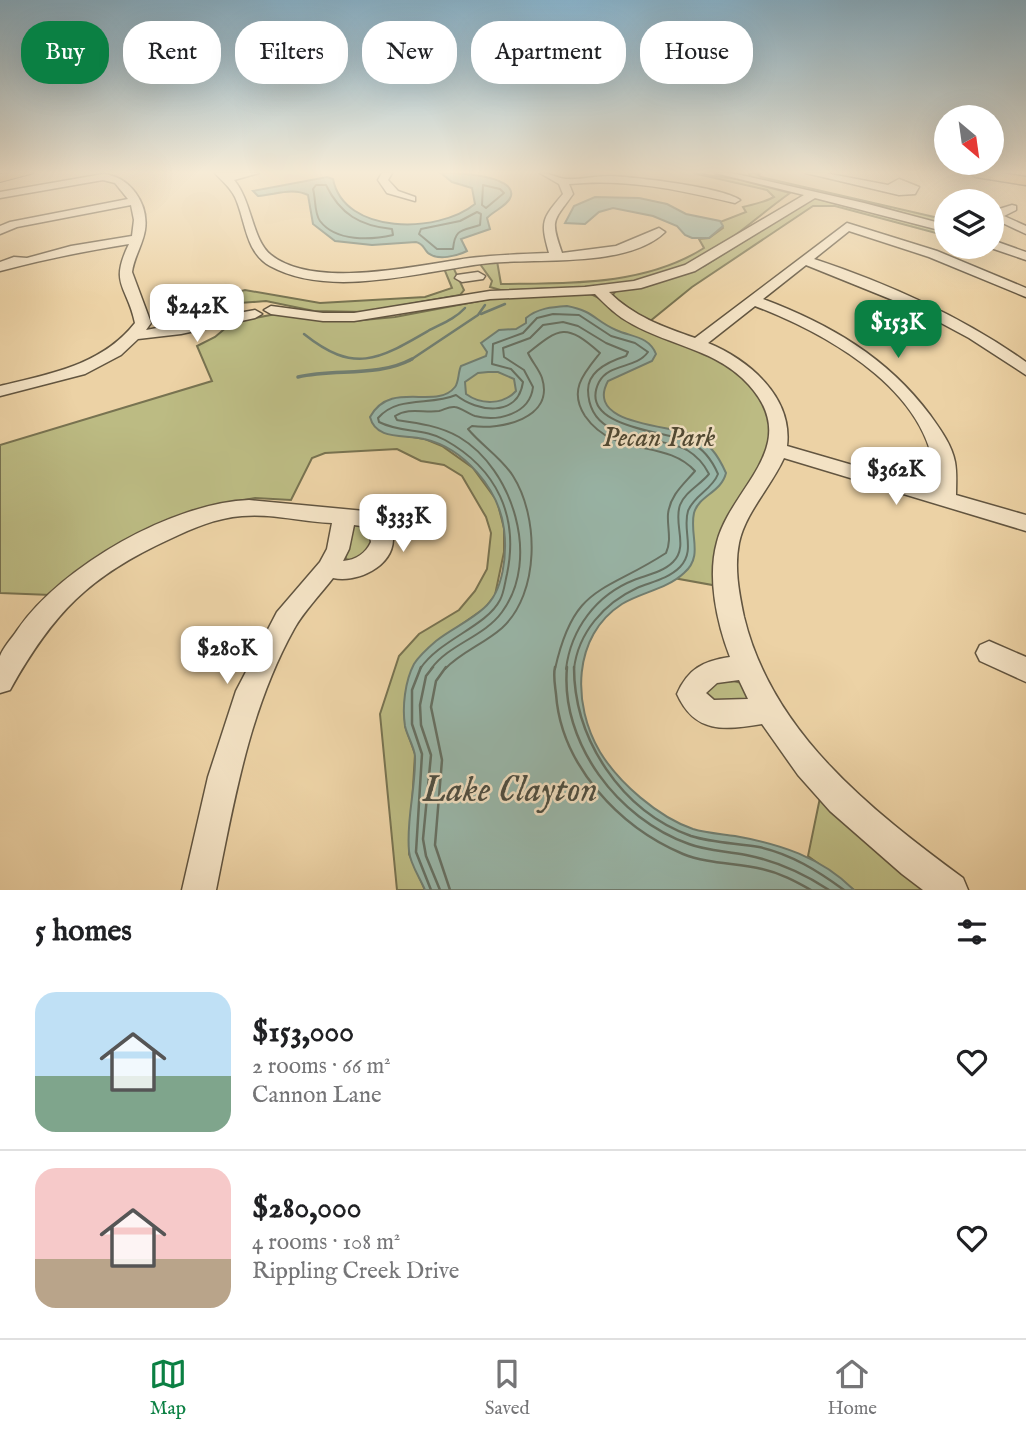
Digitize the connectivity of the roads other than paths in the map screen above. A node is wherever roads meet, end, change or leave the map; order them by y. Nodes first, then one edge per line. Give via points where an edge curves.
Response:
1 (64, 215) edge
2 (138, 215) edge
3 (248, 215) edge
4 (553, 215) edge
5 (767, 215) edge
6 (778, 215) edge
7 (892, 215) edge
8 (998, 215) edge
9 (0, 223) edge
10 (14, 224) junction
11 (759, 225) junction
12 (934, 226) edge
13 (0, 230) edge
14 (1026, 230) edge
15 (659, 232) dead end
16 (138, 239) junction
17 (1004, 248) edge
18 (1026, 256) edge
19 (557, 257) junction
20 (804, 260) junction
21 (470, 262) junction
22 (454, 265) junction
23 (0, 269) edge
24 (478, 276) junction
25 (462, 278) junction
26 (598, 290) junction
27 (1026, 293) edge
28 (490, 295) junction
29 (474, 298) junction
30 (753, 300) junction
31 (139, 329) junction
32 (698, 343) junction
33 (1026, 370) edge
34 (0, 391) edge
35 (778, 450) junction
36 (946, 500) junction
37 (345, 516) junction
38 (1026, 523) edge
39 (328, 568) junction
40 (989, 653) dead end
41 (746, 667) junction
42 (1026, 670) edge
43 (0, 681) edge
44 (769, 709) junction
45 (199, 890) edge
46 (951, 890) edge

1 - 10 street
2 - 16 street
3 - 22 street via 255,243 267,258 306,272 367,276
4 - 19 street via 548,229
5 - 11 street
6 - 11 street
7 - 12 street
8 - 14 street
9 - 10 street
10 - 13 street
11 - 26 street via 683,271
15 - 19 street via 626,247
16 - 23 street via 71,250 27,262 19,270
16 - 31 street via 125,272 141,312
17 - 18 street
19 - 21 street
20 - 27 street via 847,227 933,254
20 - 30 street
20 - 33 street via 921,305
21 - 22 street
21 - 24 street
22 - 25 street
24 - 25 street
24 - 28 street
25 - 29 street
26 - 28 street
26 - 32 street via 621,314
28 - 29 street
29 - 31 street via 354,317 262,309 174,332
30 - 32 street
30 - 36 street via 825,330 852,346 896,384 937,439 944,462
31 - 34 street via 116,351 85,367
32 - 35 street via 739,367 764,393 777,421
35 - 36 street
35 - 41 street via 730,533 727,552 729,608
36 - 38 street
37 - 39 street via 338,549
37 - 39 street via 375,520 381,527 381,550 373,559 347,570
37 - 43 street via 251,508 221,511 163,532 108,559 55,599
39 - 45 street via 286,620 250,691 223,777
40 - 42 street
41 - 44 street
41 - 44 street via 713,671 699,678 691,694 694,702 702,711 717,715
44 - 46 street via 853,812

